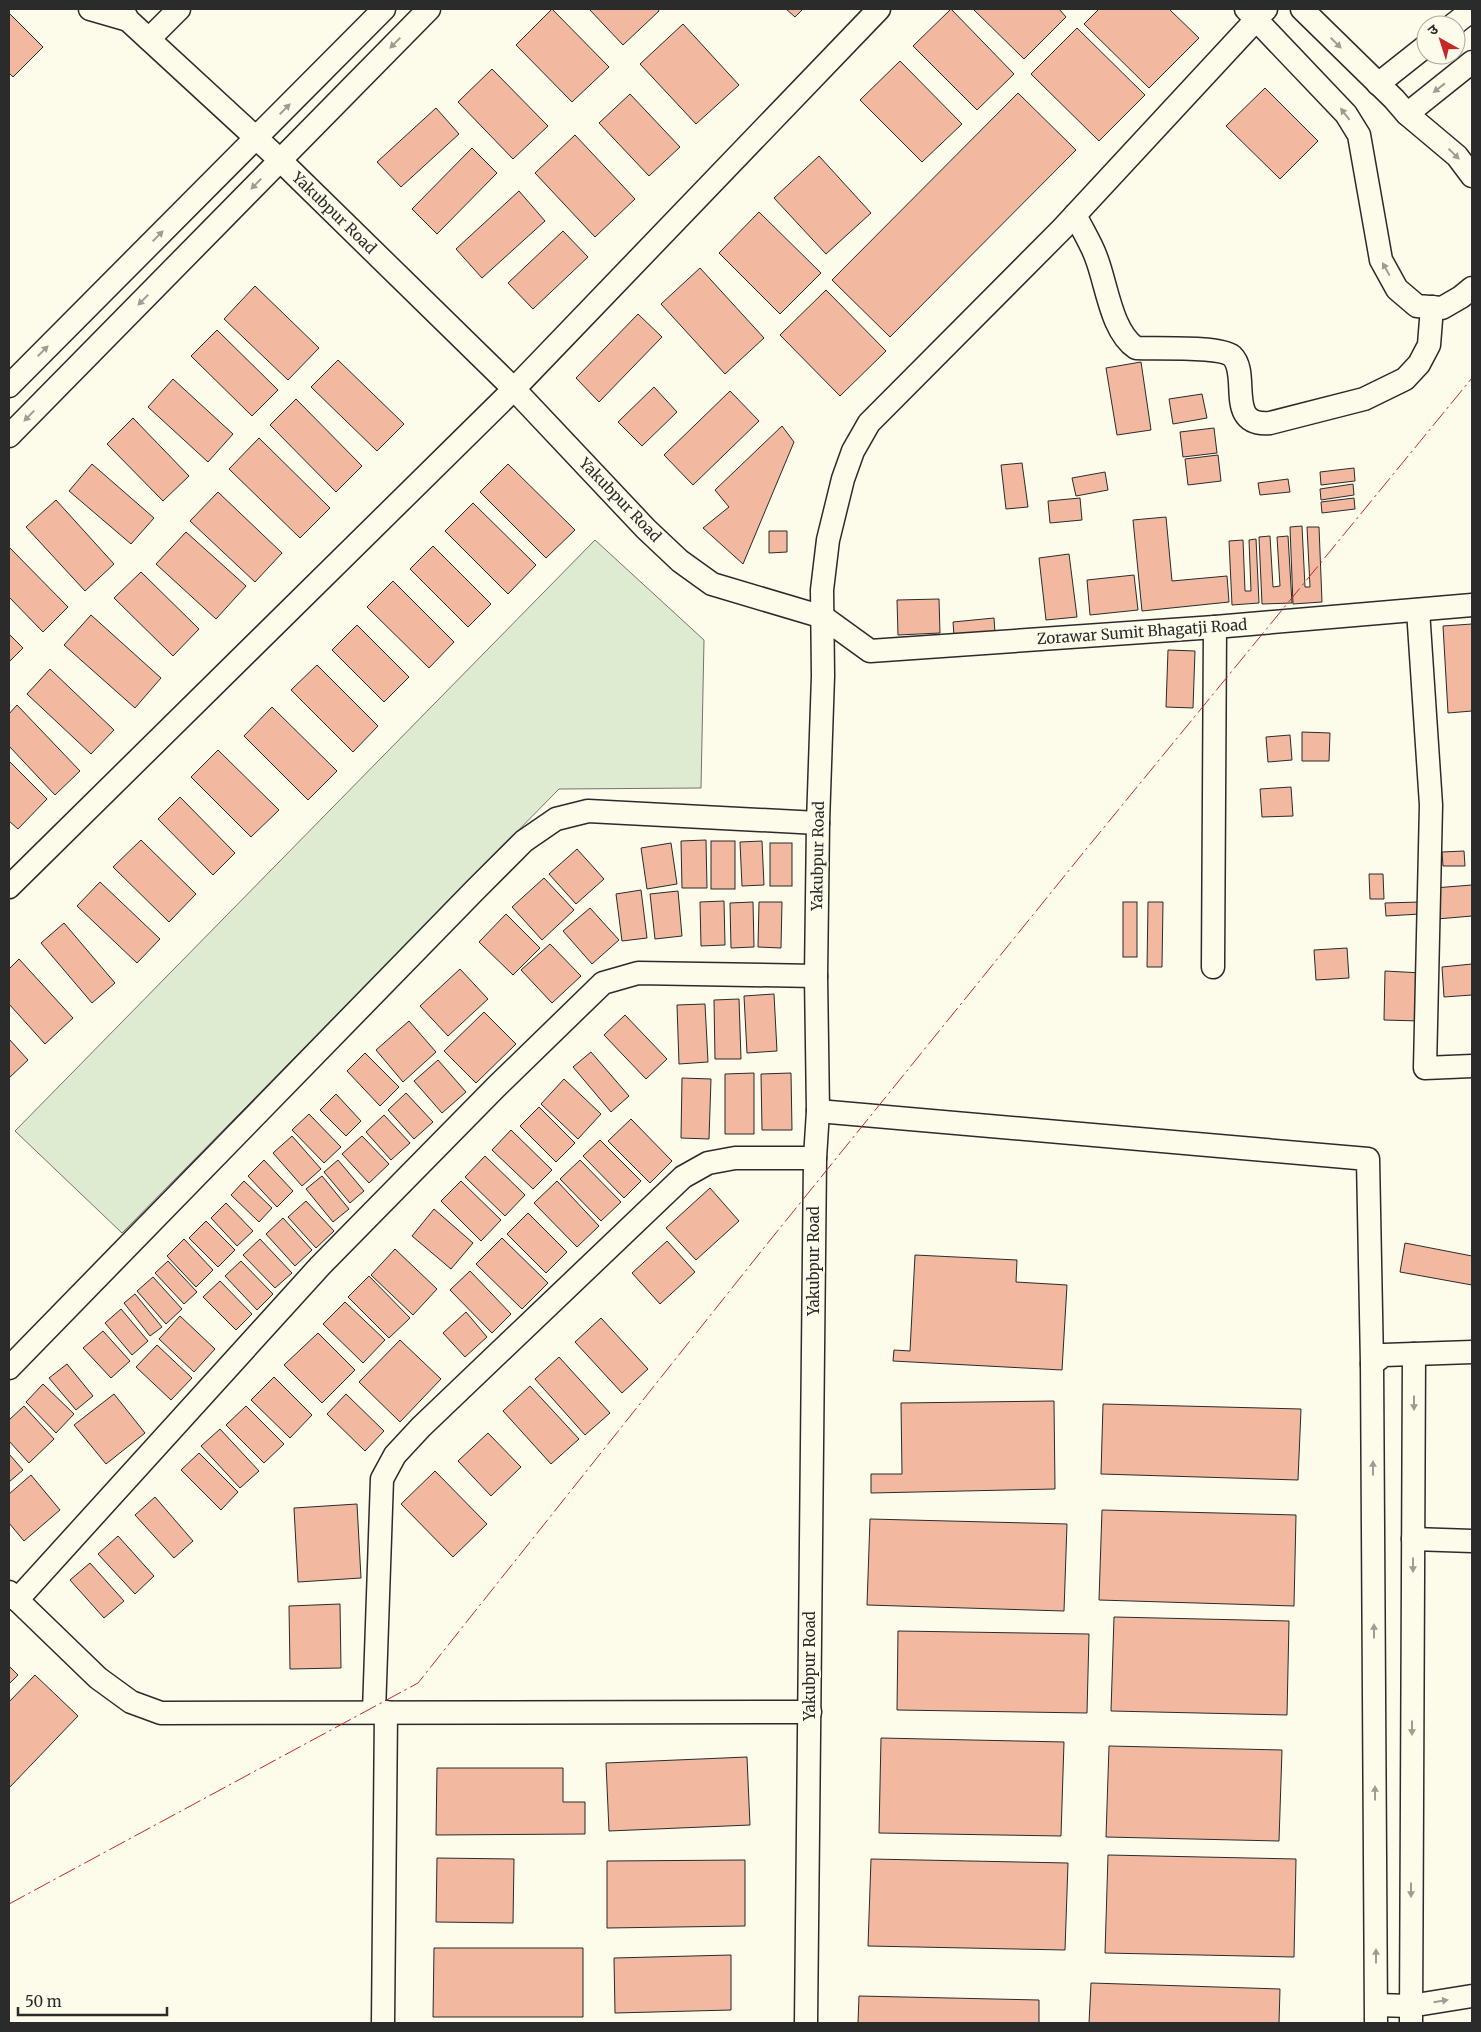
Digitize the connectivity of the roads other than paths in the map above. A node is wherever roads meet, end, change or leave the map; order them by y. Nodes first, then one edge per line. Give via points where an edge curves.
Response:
1 (90, 9) edge
2 (179, 9) edge
3 (384, 9) edge
4 (430, 9) edge
5 (879, 9) edge
6 (1302, 9) edge
7 (1256, 12) edge
8 (125, 14) edge
9 (149, 39) junction
10 (1416, 54) edge
11 (1472, 62) edge
12 (1378, 84) junction
13 (1407, 114) junction
14 (257, 137) junction
15 (280, 160) junction
16 (1472, 176) edge
17 (1075, 215) junction
18 (1472, 288) edge
19 (1432, 307) junction
20 (9, 386) edge
21 (514, 389) junction
22 (9, 436) edge
23 (1472, 605) edge
24 (1418, 610) junction
25 (823, 617) junction
26 (1216, 627) junction
27 (818, 822) junction
28 (9, 887) edge
29 (1213, 967) dead end
30 (816, 976) junction
31 (1472, 1066) edge
32 (818, 1110) junction
33 (814, 1158) junction
34 (1472, 1352) edge
35 (1414, 1354) junction
36 (1372, 1364) junction
37 (9, 1368) edge
38 (1413, 1540) junction
39 (1472, 1542) edge
40 (13, 1596) edge
41 (380, 1712) junction
42 (810, 1712) junction
43 (1472, 1996) edge
44 (1376, 2014) edge
45 (1411, 2014) edge
46 (383, 2023) edge
47 (806, 2023) edge

1 - 8 street, Yakubpur Road
2 - 9 street
14 -> 3 street
4 -> 15 street
5 - 21 street
6 -> 12 street
7 - 17 street
19 -> 7 street via 1417,306 1397,289 1381,260 1359,135 1346,114
8 - 9 street, Yakubpur Road
9 - 14 street, Yakubpur Road
10 - 12 street
11 -> 13 street
12 - 13 street
13 -> 16 street via 1457,156
14 - 15 street, Yakubpur Road
20 -> 14 street
15 - 21 street, Yakubpur Road
15 -> 22 street
17 - 19 street via 1096,257 1118,328 1128,342 1136,348 1225,352 1233,358 1237,369 1242,405 1248,418 1258,424 1364,398 1405,379 1419,364 1429,345
17 - 25 street via 870,423 853,451 828,540 822,590
18 - 19 street via 1442,308
21 - 25 street, Yakubpur Road via 680,561 712,584
21 - 28 street
23 - 24 street, Zorawar Sumit Bhagatji Road
24 - 26 street, Zorawar Sumit Bhagatji Road
24 - 31 street via 1432,805 1425,1068
25 - 26 street, Zorawar Sumit Bhagatji Road via 870,651
25 - 27 street, Yakubpur Road
26 - 29 street
27 - 30 street, Yakubpur Road
27 - 37 street via 588,811 556,819 524,841 474,890
30 - 32 street, Yakubpur Road
30 - 40 street via 638,973 603,983 496,1086 320,1266
32 - 33 street, Yakubpur Road
32 - 36 street via 1368,1159
33 - 41 street via 735,1158 708,1163 683,1177 395,1455 382,1479
33 - 42 street, Yakubpur Road
34 - 35 street
35 - 36 street via 1384,1355
35 -> 38 street
44 -> 36 street
38 - 39 street
38 -> 45 street
40 - 41 street via 98,1678 131,1702 161,1713
41 - 42 street
41 - 46 street
42 - 47 street, Yakubpur Road
45 -> 43 street
44 - 45 street

